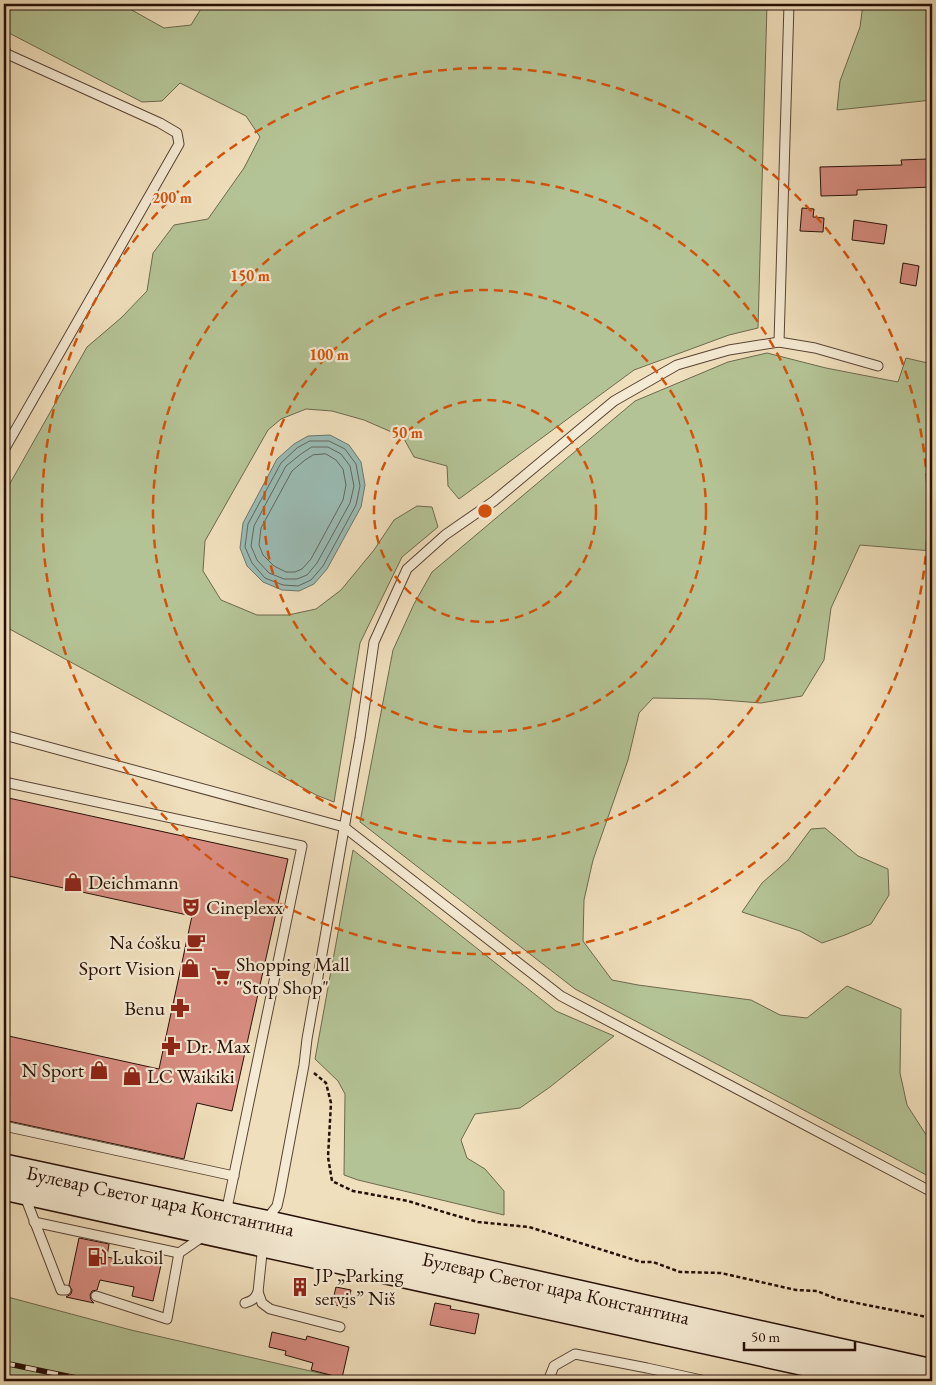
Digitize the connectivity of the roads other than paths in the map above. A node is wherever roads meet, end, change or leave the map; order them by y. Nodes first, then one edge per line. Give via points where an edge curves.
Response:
1 (788, 4) edge
2 (4, 48) edge
3 (778, 342) junction
4 (878, 366) dead end
5 (4, 450) edge
6 (4, 735) edge
7 (4, 782) edge
8 (344, 827) junction
9 (4, 1126) edge
10 (4, 1167) edge
11 (234, 1176) junction
12 (13, 1190) edge
13 (932, 1192) edge
14 (34, 1222) junction
15 (217, 1224) junction
16 (266, 1234) junction
17 (179, 1253) junction
18 (66, 1290) dead end
19 (258, 1292) junction
20 (96, 1296) dead end
21 (245, 1303) dead end
22 (340, 1327) dead end
23 (932, 1372) edge
24 (548, 1381) edge
25 (706, 1381) edge
26 (888, 1381) edge

1 - 3 lane
2 - 5 lane via 7,54 160,123 177,133 179,144
3 - 4 lane via 815,348
3 - 8 lane via 730,350 676,365 614,401 407,569 374,642
6 - 8 lane
7 - 11 lane via 302,846
8 - 13 lane via 560,996
8 - 16 lane via 277,1206 270,1215
9 - 11 lane
10 - 15 main road, Булевар Светог цара Константина
11 - 15 lane
12 - 14 lane
12 - 15 main road, Булевар Светог цара Константина
14 - 17 lane
14 - 18 lane via 62,1290
15 - 16 main road, Булевар Светог цара Константина
15 - 17 lane
16 - 19 lane
16 - 23 main road, Булевар Светог цара Константина
16 - 26 main road, Булевар Светог цара Константина
17 - 20 lane via 167,1319
19 - 21 lane via 252,1301
19 - 22 lane via 262,1303 270,1309
24 - 25 lane via 554,1366 575,1354

